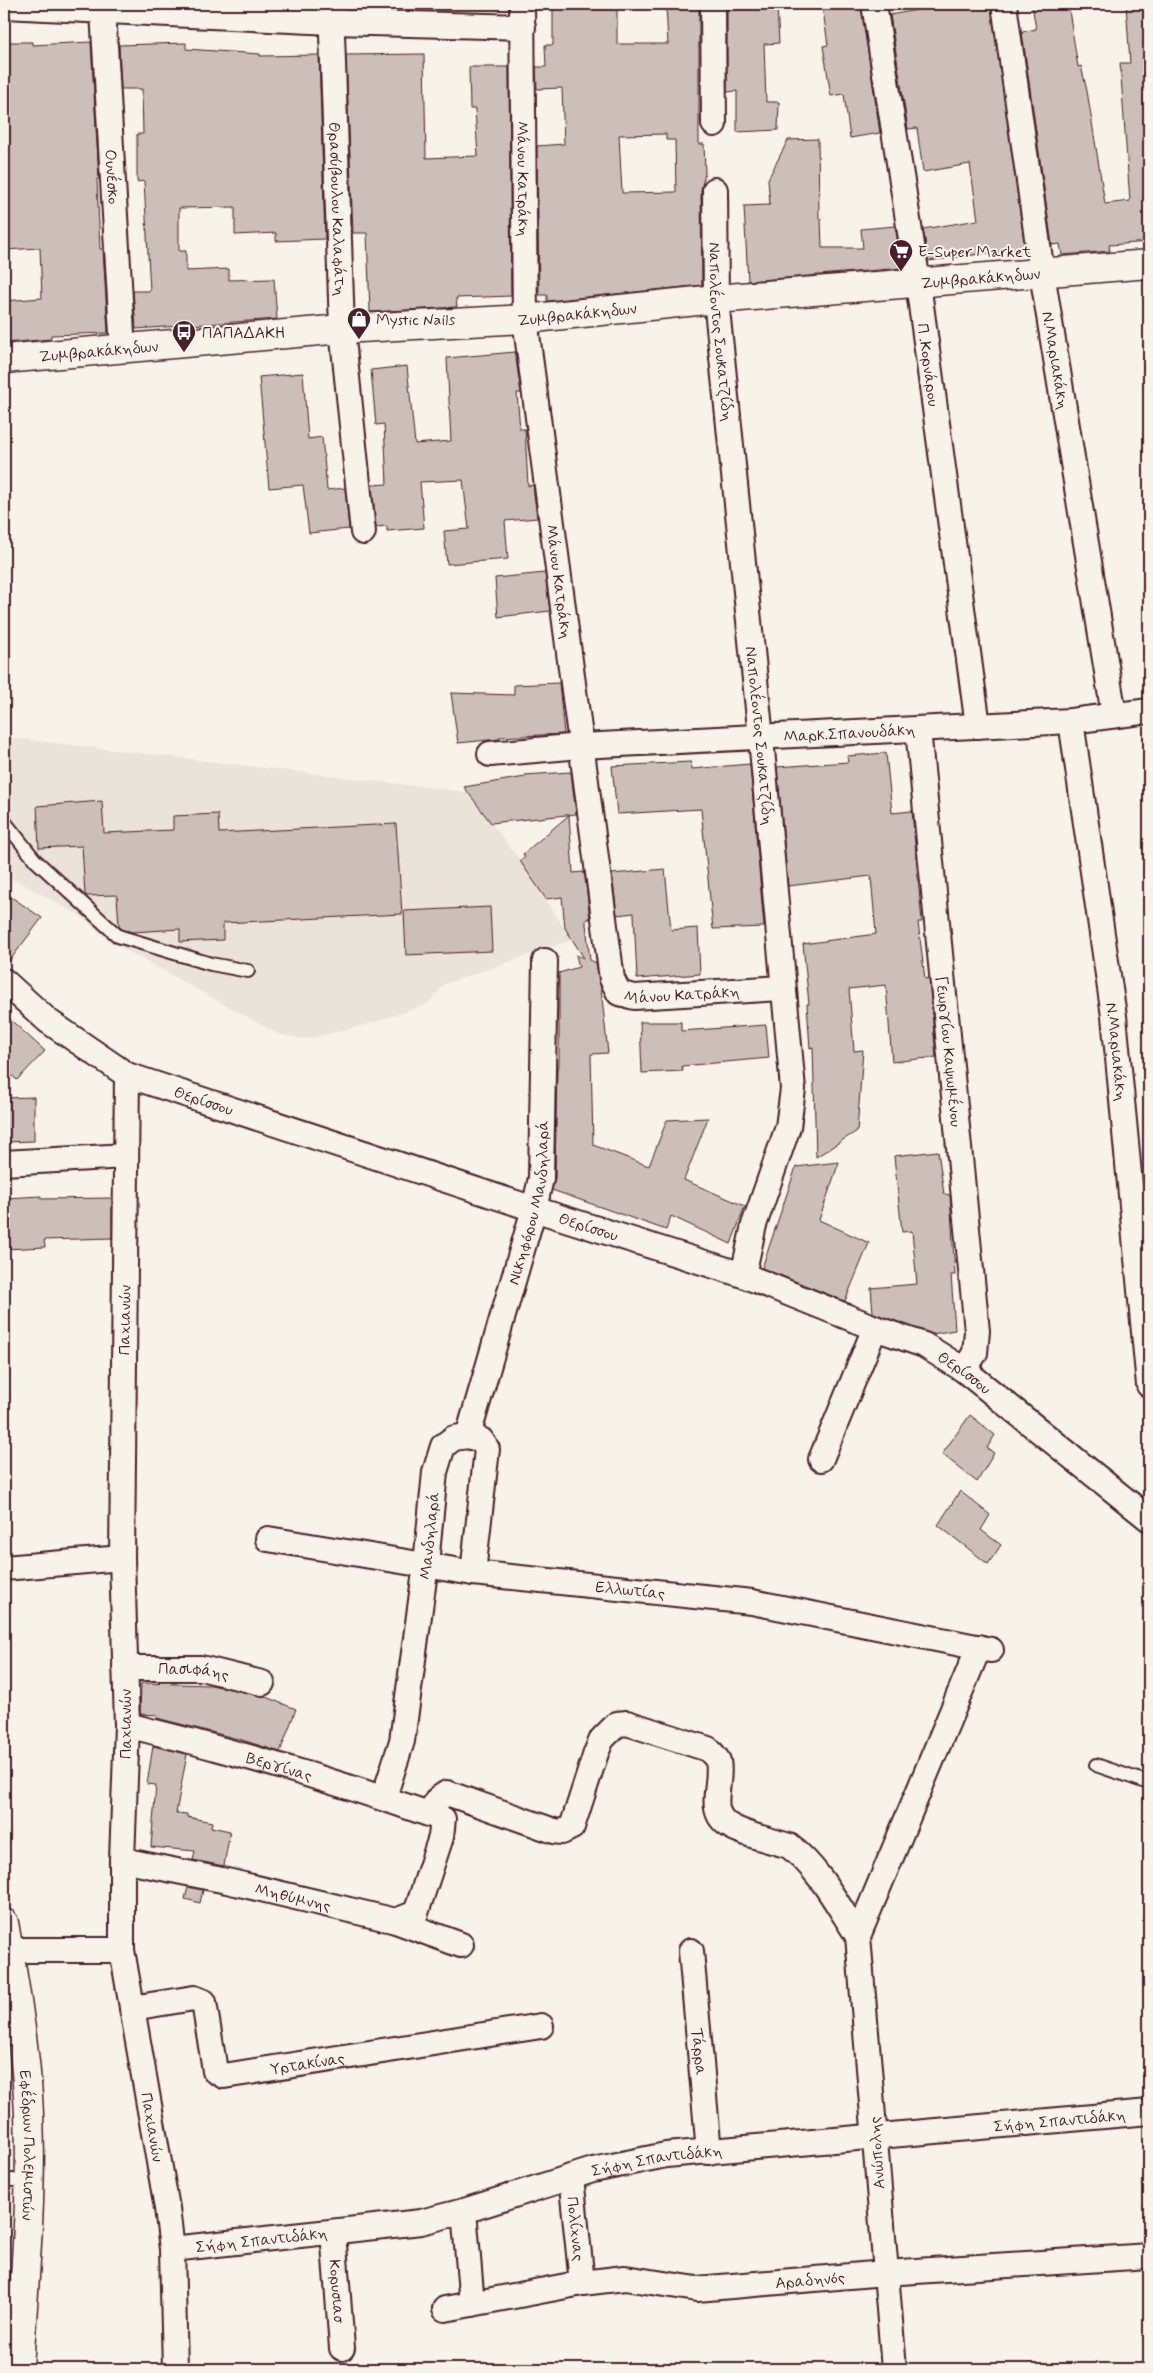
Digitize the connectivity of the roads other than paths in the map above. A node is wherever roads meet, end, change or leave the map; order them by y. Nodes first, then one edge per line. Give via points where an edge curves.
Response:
1 (522, 4) edge
2 (713, 4) edge
3 (874, 4) edge
4 (1004, 4) edge
5 (4, 6) edge
6 (103, 8) edge
7 (195, 9) edge
8 (332, 13) edge
9 (523, 27) junction
10 (714, 124) dead end
11 (715, 190) dead end
12 (1149, 264) edge
13 (1042, 273) junction
14 (918, 283) junction
15 (716, 299) junction
16 (525, 319) junction
17 (342, 329) junction
18 (123, 350) junction
19 (4, 359) edge
20 (363, 532) dead end
21 (1149, 711) edge
22 (1114, 714) junction
23 (1071, 721) junction
24 (978, 726) junction
25 (918, 729) junction
26 (760, 738) junction
27 (581, 746) junction
28 (490, 754) dead end
29 (4, 821) edge
30 (545, 962) dead end
31 (248, 971) dead end
32 (4, 981) edge
33 (782, 988) junction
34 (127, 1076) junction
35 (126, 1156) junction
36 (4, 1163) edge
37 (534, 1209) junction
38 (743, 1275) junction
39 (875, 1328) junction
40 (964, 1370) junction
41 (1149, 1384) edge
42 (468, 1436) junction
43 (822, 1459) dead end
44 (1145, 1508) edge
45 (268, 1539) dead end
46 (122, 1558) junction
47 (426, 1564) junction
48 (4, 1568) edge
49 (473, 1573) junction
50 (125, 1668) junction
51 (262, 1683) dead end
52 (127, 1725) junction
53 (1096, 1765) dead end
54 (1149, 1783) edge
55 (384, 1798) junction
56 (429, 1814) junction
57 (122, 1860) junction
58 (396, 1921) junction
59 (4, 1924) edge
60 (858, 1936) junction
61 (461, 1945) dead end
62 (6, 1950) edge
63 (122, 1950) junction
64 (691, 1951) dead end
65 (132, 2008) junction
66 (541, 2026) dead end
67 (1149, 2112) edge
68 (875, 2135) junction
69 (710, 2152) junction
70 (571, 2176) junction
71 (16, 2180) edge
72 (464, 2211) junction
73 (333, 2232) junction
74 (172, 2249) junction
75 (1149, 2256) edge
76 (885, 2273) junction
77 (582, 2283) junction
78 (472, 2304) junction
79 (445, 2309) dead end
80 (342, 2348) dead end
81 (19, 2369) edge
82 (175, 2369) edge
83 (894, 2369) edge

1 - 9 street, Μάνου Κατράκη
2 - 10 street
3 - 14 street, Π .Κορνάρου
4 - 13 street, Ν.Μαριακάκη
5 - 6 street
6 - 7 street
6 - 18 street, Ουνέσκο
7 - 8 street
8 - 9 street
8 - 17 street, Θρασύβουλου Καλαφάτη
9 - 16 street, Μάνου Κατράκη
11 - 15 street, Ναπολέοντος Σουκατζίδη
12 - 13 main road, Ζυμβρακάκηδων
13 - 14 main road, Ζυμβρακάκηδων
13 - 22 street, Ν.Μαριακάκη
14 - 15 main road, Ζυμβρακάκηδων
14 - 24 street, Π .Κορνάρου
15 - 16 main road, Ζυμβρακάκηδων
15 - 26 street, Ναπολέοντος Σουκατζίδη
16 - 17 main road, Ζυμβρακάκηδων
16 - 27 street, Μάνου Κατράκη
17 - 18 main road, Ζυμβρακάκηδων
17 - 20 street, Θρασύβουλου Καλαφάτη
18 - 19 main road, Ζυμβρακάκηδων
21 - 22 street, Μαρκ.Σπανουδάκη
22 - 23 street, Μαρκ.Σπανουδάκη
23 - 24 street, Μαρκ.Σπανουδάκη
23 - 41 street, Ν.Μαριακάκη via 1114,1016
24 - 25 street, Μαρκ.Σπανουδάκη
25 - 26 street, Μαρκ.Σπανουδάκη
25 - 40 street, Γεωργίου Καψωμένου via 977,1331 975,1353
26 - 27 street, Μαρκ.Σπανουδάκη
26 - 33 street, Ναπολέοντος Σουκατζίδη
27 - 28 street, Μαρκ.Σπανουδάκη
27 - 33 street, Μάνου Κατράκη via 612,979 619,993 634,997
29 - 31 lane via 36,860 118,936 211,964
30 - 37 street, Νικηφόρου Μανδηλαρά via 541,1178
32 - 34 street, Θερίσσου via 48,1021
33 - 38 street, Ναπολέοντος Σουκατζίδη via 793,1089 788,1127 754,1225
34 - 35 street, Παχιανών
34 - 37 street, Θερίσσου
35 - 36 street
35 - 46 street, Παχιανών
37 - 38 street, Θερίσσου
37 - 42 street, Νικηφόρου Μανδηλαρά
38 - 39 street, Θερίσσου
39 - 40 street, Θερίσσου via 924,1345
39 - 43 street
40 - 44 street, Θερίσσου
42 - 47 street, Μανδηλαρά via 454,1438 442,1446 435,1472
42 - 49 street via 480,1440 487,1449
45 - 47 street, Ελλωτίας
46 - 48 street
46 - 50 street, Παχιανών
47 - 49 street, Ελλωτίας
47 - 55 street, Μανδηλαρά via 402,1741
49 - 60 street, Ελλωτίας via 752,1602 985,1648
50 - 51 street, Πασιφάης via 201,1668
50 - 52 street, Παχιανών
52 - 55 street, Βεργίνας
52 - 57 street, Παχιανών
53 - 54 lane
55 - 56 street, Βεργίνας
56 - 58 street via 442,1819 441,1837 416,1913
56 - 60 street via 438,1799 447,1793 562,1832 572,1827 602,1739 617,1724 627,1723 708,1749 717,1759 716,1810 722,1820 790,1846 813,1871
57 - 58 street, Μηθύμνης
57 - 63 street, Παχιανών
58 - 61 street, Μηθύμνης
59 - 62 main road, Εφέδρων Πολεμιστών
60 - 68 street, Ανώπολης
62 - 63 street
62 - 71 main road, Εφέδρων Πολεμιστών via 21,2024 28,2097
63 - 65 street, Παχιανών
64 - 69 street, Τάρρα
65 - 66 street, Υρτακίνας via 194,1998 204,2002 215,2071 224,2076
65 - 74 street, Παχιανών via 168,2208
67 - 68 street, Σήφη Σπαντιδάκη
68 - 69 street, Σήφη Σπαντιδάκη
68 - 76 street, Ανώπολης
69 - 70 street, Σήφη Σπαντιδάκη via 666,2155
70 - 72 street, Σήφη Σπαντιδάκη
70 - 77 street, Πολίχνας
71 - 81 main road, Εφέδρων Πολεμιστών
72 - 73 street, Σήφη Σπαντιδάκη via 421,2222
72 - 78 street
73 - 74 street, Σήφη Σπαντιδάκη
73 - 80 street, Κορυσιασ
74 - 82 street, Παχιανών
75 - 76 street, Αραδηνός
76 - 77 street, Αραδηνός via 697,2290 625,2278
76 - 83 street, Ανώπολης
77 - 78 street, Αραδηνός
78 - 79 street, Αραδηνός

